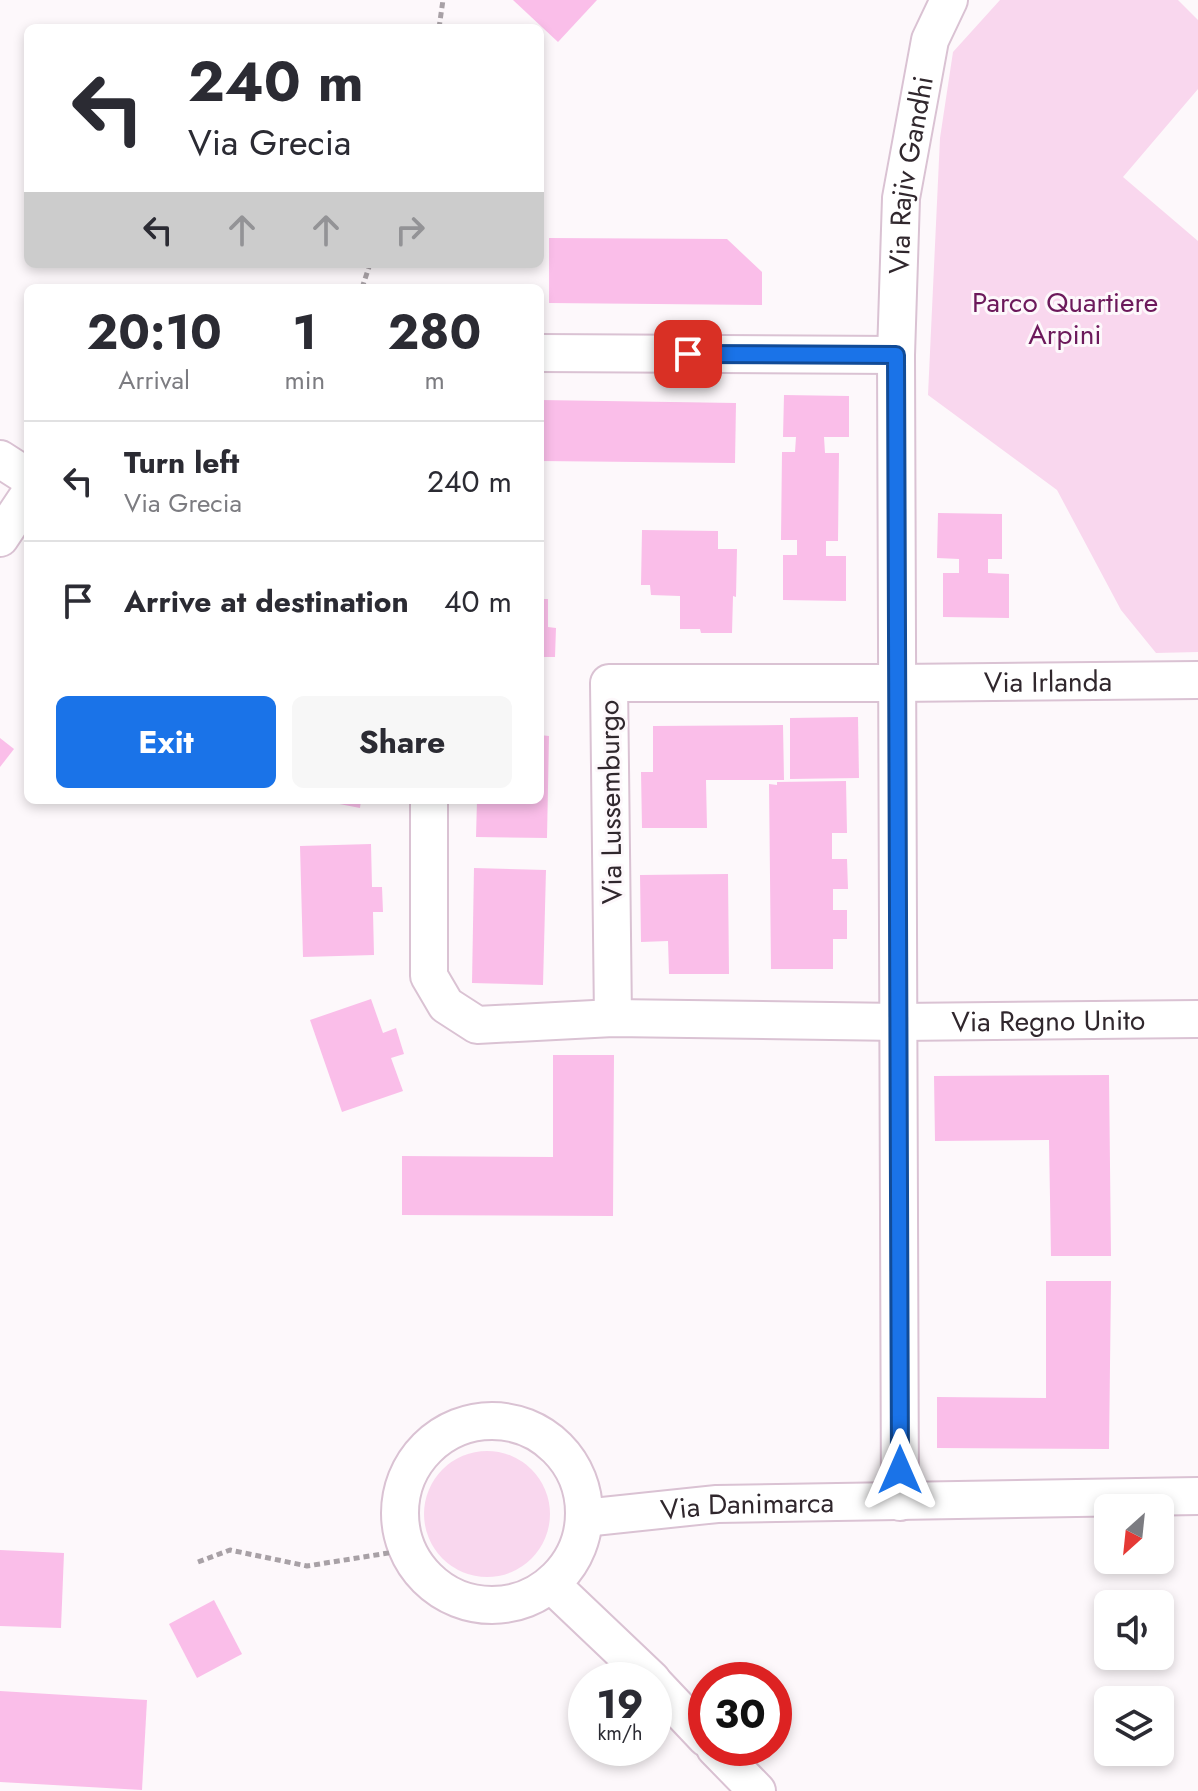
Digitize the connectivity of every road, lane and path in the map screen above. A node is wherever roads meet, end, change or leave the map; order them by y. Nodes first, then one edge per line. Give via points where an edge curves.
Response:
1 (443, 0) edge
2 (949, 0) edge
3 (440, 24) edge
4 (544, 353) edge
5 (896, 355) junction
6 (0, 459) edge
7 (24, 474) edge
8 (24, 502) edge
9 (0, 538) edge
10 (1198, 680) edge
11 (897, 683) junction
12 (429, 804) edge
13 (613, 1018) junction
14 (1198, 1019) edge
15 (899, 1022) junction
16 (1198, 1496) edge
17 (900, 1502) junction
18 (584, 1518) junction
19 (407, 1550) junction
20 (198, 1562) dead end
21 (551, 1584) junction
22 (633, 1662) edge
23 (672, 1701) edge
24 (688, 1719) edge
25 (733, 1766) edge
26 (757, 1791) edge

1 - 3 path
2 - 5 street, Via Rajiv Gandhi via 930,40 901,198
4 - 5 street
5 - 11 street, Via Rajiv Gandhi
6 - 7 street
8 - 9 street
10 - 11 street, Via Irlanda
11 - 13 street, Via Lussemburgo via 609,683
11 - 15 street, Via Rajiv Gandhi
12 - 13 street via 429,976 446,1005 477,1025
13 - 15 street
14 - 15 street, Via Regno Unito
15 - 17 street, Via Rajiv Gandhi
16 - 17 street, Via Danimarca
17 - 18 street, Via Danimarca via 717,1504
18 - 19 street via 573,1468 557,1448 536,1432 486,1421 438,1437 419,1455 400,1501
18 - 21 street via 568,1566
19 - 20 path via 307,1566 230,1550
19 - 21 street via 422,1574 444,1592 470,1603 499,1605 526,1599
21 - 22 street
23 - 24 street
25 - 26 street

